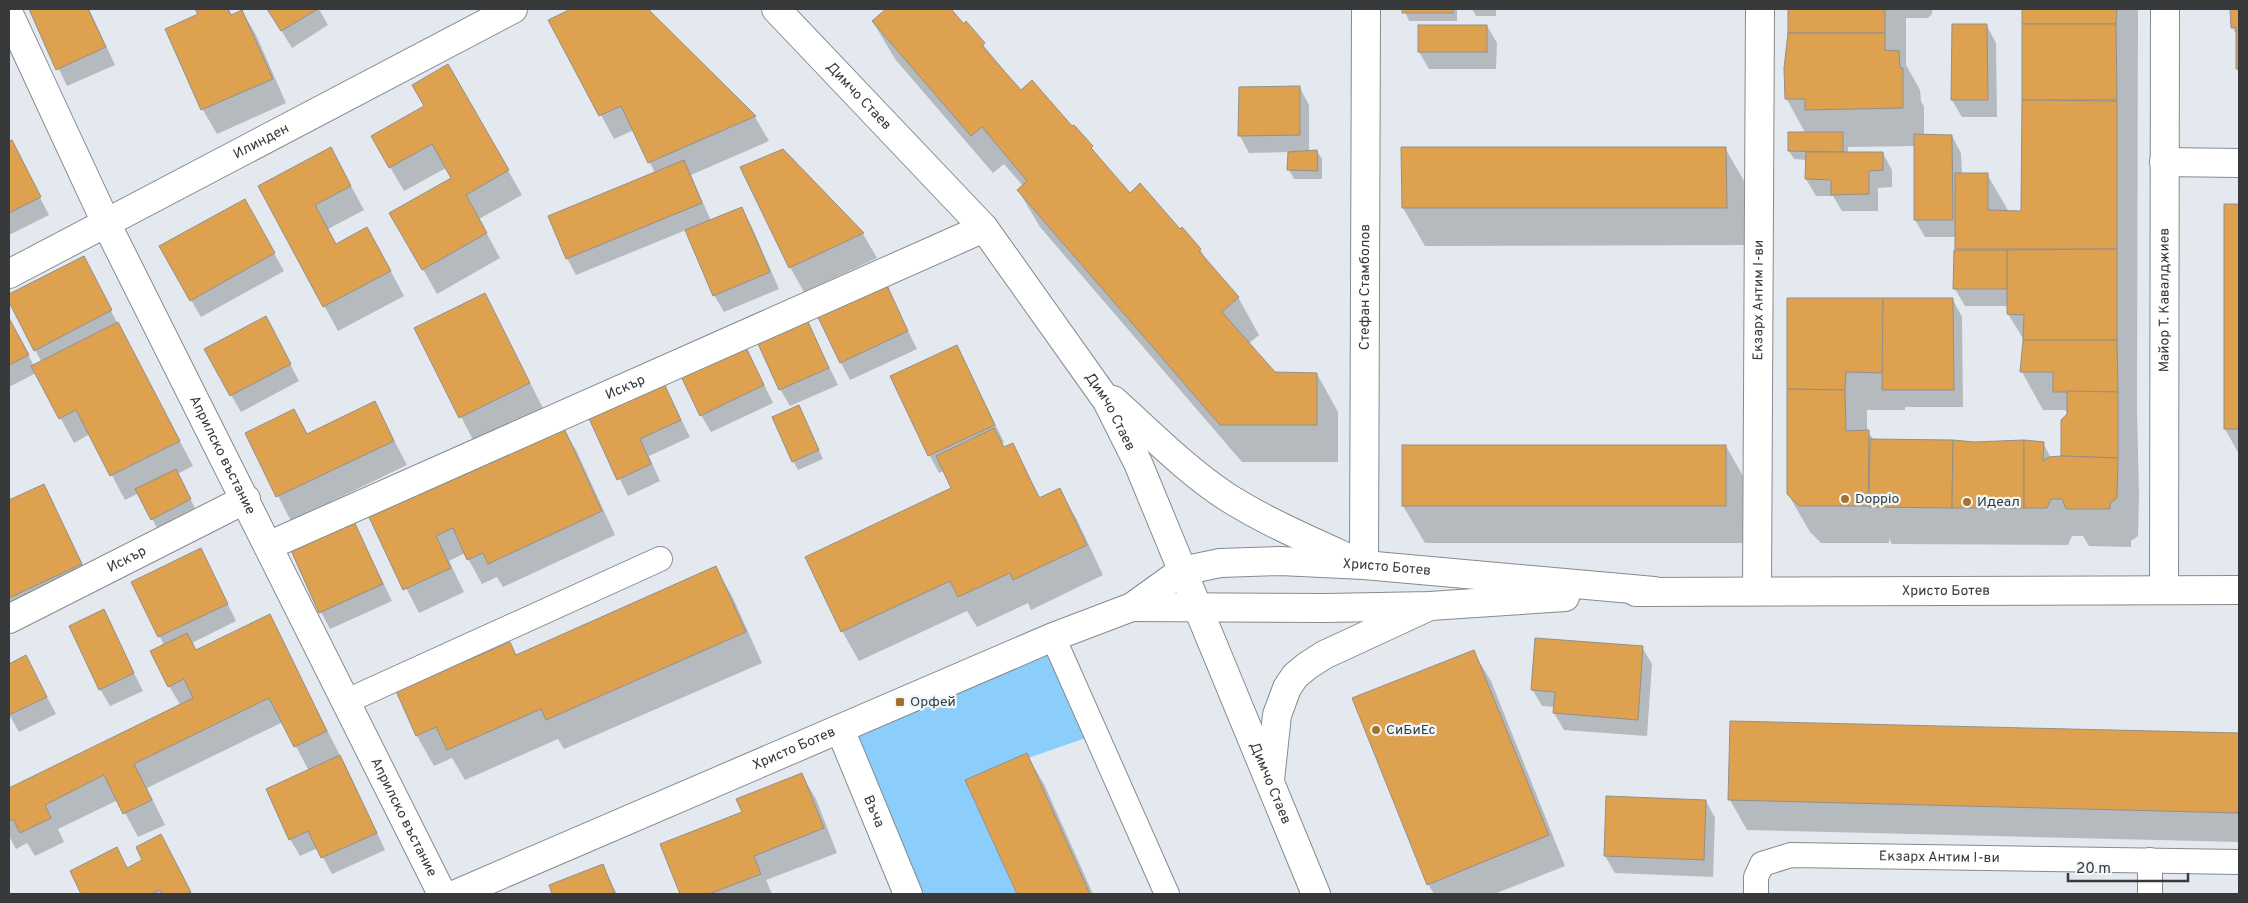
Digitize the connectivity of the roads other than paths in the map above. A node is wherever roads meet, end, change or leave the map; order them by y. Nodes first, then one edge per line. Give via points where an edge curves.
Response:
1 (513, 9) edge
2 (776, 9) edge
3 (1366, 9) edge
4 (1760, 9) edge
5 (2165, 9) edge
6 (9, 14) edge
7 (2164, 162) junction
8 (2239, 163) edge
9 (106, 224) junction
10 (984, 228) junction
11 (9, 274) edge
12 (1095, 384) junction
13 (246, 499) junction
14 (268, 546) junction
15 (660, 558) dead end
16 (1364, 565) junction
17 (1182, 572) junction
18 (1757, 590) junction
19 (2164, 590) junction
20 (2239, 590) edge
21 (1654, 591) junction
22 (1430, 606) junction
23 (1132, 607) junction
24 (1197, 608) junction
25 (9, 619) edge
26 (1053, 637) junction
27 (347, 701) junction
28 (840, 729) junction
29 (1270, 784) junction
30 (2150, 860) junction
31 (2239, 862) edge
32 (442, 894) edge
33 (456, 894) edge
34 (908, 894) edge
35 (1167, 894) edge
36 (1316, 894) edge
37 (1756, 894) edge
38 (2150, 894) edge

1 - 9 street, Илинден
2 - 10 street, Димчо Стаев
3 - 16 street, Стефан Стамболов
4 - 18 street, Екзарх Антим I-ви
5 - 7 street, Майор Т. Кавалджиев
6 - 9 street, Априлско въстание
7 - 8 street
7 - 19 street, Майор Т. Кавалджиев
9 - 11 street, Илинден
9 - 13 street, Априлско въстание
10 - 12 street, Димчо Стаев
10 - 14 street, Искър
12 - 16 street via 1227,497
12 - 17 street, Димчо Стаев via 1117,418 1138,463
13 - 14 street, Априлско въстание
13 - 25 street, Искър
14 - 27 street, Априлско въстание
15 - 27 lane
16 - 17 street, Христо Ботев via 1248,562 1201,566
16 - 21 street, Христо Ботев
17 - 23 street, Христо Ботев
17 - 24 street, Димчо Стаев
18 - 19 street, Христо Ботев
18 - 21 street, Христо Ботев
19 - 20 street, Христо Ботев
21 - 22 street, Христо Ботев
22 - 24 street, Христо Ботев
22 - 29 street via 1324,655 1295,676 1286,688 1277,715
23 - 24 street, Христо Ботев
23 - 26 street, Христо Ботев
24 - 29 street, Димчо Стаев
26 - 28 street, Христо Ботев
26 - 35 lane
27 - 32 street, Априлско въстание
28 - 33 street, Христо Ботев
28 - 34 street, Въча
29 - 36 street, Димчо Стаев
30 - 31 lane
30 - 37 lane, Екзарх Антим I-ви via 1792,855 1762,864 1756,877
30 - 38 lane

